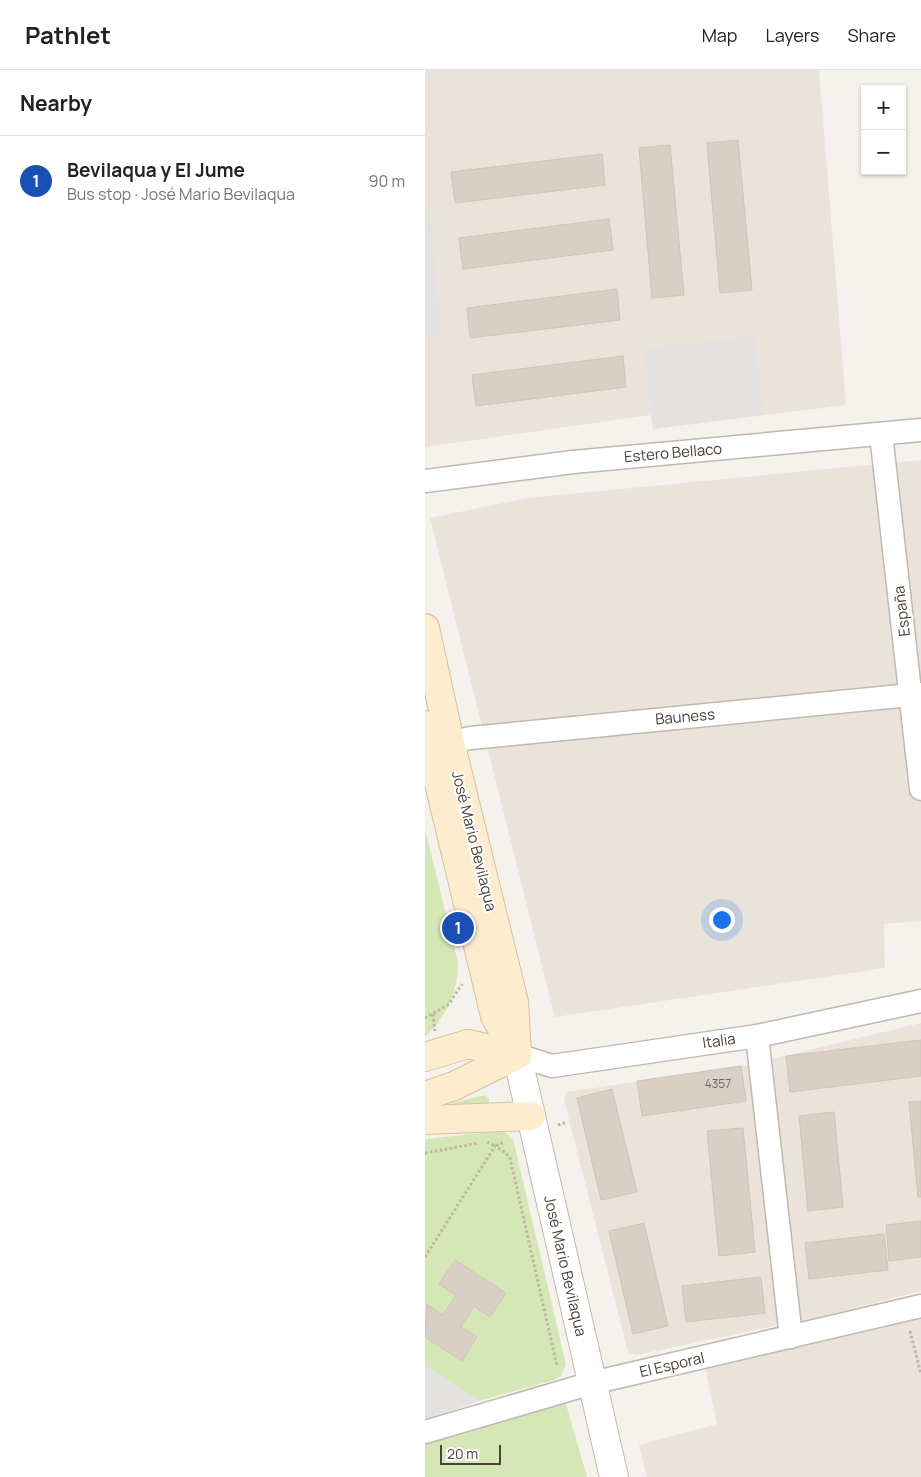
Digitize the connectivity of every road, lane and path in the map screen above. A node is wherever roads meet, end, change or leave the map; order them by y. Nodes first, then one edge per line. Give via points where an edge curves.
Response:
1 (921, 430) edge
2 (881, 434) junction
3 (425, 481) edge
4 (425, 628) edge
5 (916, 695) edge
6 (425, 725) edge
7 (450, 742) junction
8 (921, 789) edge
9 (461, 977) dead end
10 (921, 1001) edge
11 (425, 1018) edge
12 (757, 1036) junction
13 (517, 1055) junction
14 (425, 1057) edge
15 (425, 1096) edge
16 (531, 1116) junction
17 (425, 1120) edge
18 (425, 1257) edge
19 (913, 1308) edge
20 (791, 1337) junction
21 (557, 1366) dead end
22 (921, 1374) edge
23 (592, 1383) junction
24 (425, 1432) edge
25 (613, 1477) edge

1 - 2 street, Estero Bellaco
2 - 3 street, Estero Bellaco via 573,462
2 - 5 street, España
4 - 7 main road, José Mario Bevilaqua
5 - 7 street, Bauness
5 - 8 street, España
6 - 13 main road, José Mario Bevilaqua via 495,1016
7 - 13 main road, José Mario Bevilaqua via 514,1002
9 - 11 path via 462,984 449,1004
10 - 12 street, Italia
12 - 13 street, Italia via 552,1066
12 - 20 street
13 - 14 main road via 468,1044
13 - 15 main road via 455,1086
13 - 16 street, José Mario Bevilaqua
16 - 17 main road
16 - 23 street, José Mario Bevilaqua
18 - 21 path via 495,1146 501,1149 509,1158
19 - 20 street, El Esporal
19 - 22 path
20 - 23 street, El Esporal
23 - 24 street, El Esporal
23 - 25 street, José Mario Bevilaqua

